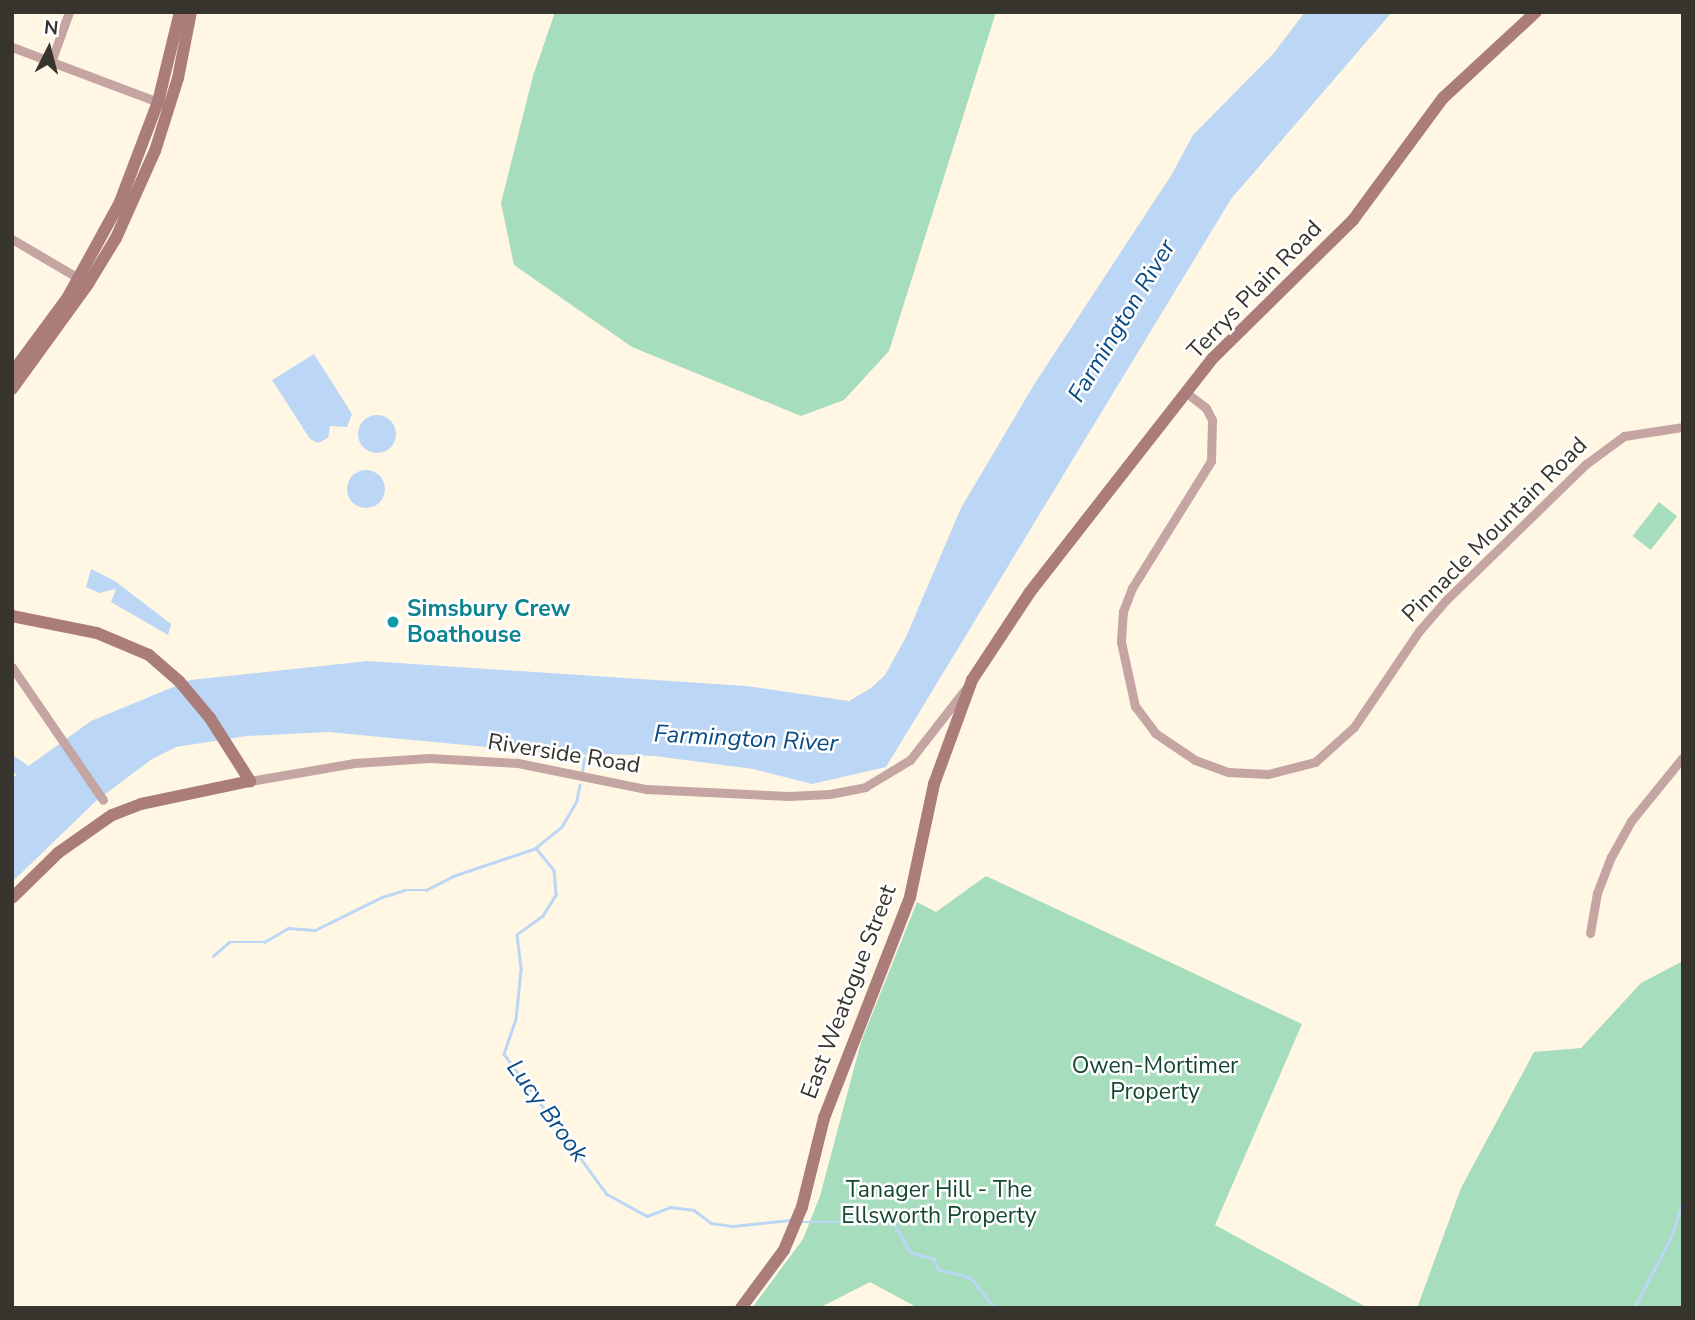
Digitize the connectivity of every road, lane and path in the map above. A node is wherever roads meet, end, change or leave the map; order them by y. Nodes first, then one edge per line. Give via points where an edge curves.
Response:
1 (69, 12) edge
2 (180, 12) edge
3 (191, 12) edge
4 (1536, 12) edge
5 (12, 47) edge
6 (51, 62) junction
7 (164, 104) junction
8 (12, 239) edge
9 (83, 281) junction
10 (12, 373) edge
11 (12, 389) edge
12 (1188, 394) junction
13 (1683, 427) edge
14 (12, 616) edge
15 (12, 667) edge
16 (972, 680) junction
17 (1683, 757) edge
18 (250, 781) junction
19 (103, 800) dead end
20 (12, 898) edge
21 (1590, 933) dead end
22 (741, 1308) edge

1 - 6 street
2 - 7 street
3 - 7 street
4 - 12 street, Terrys Plain Road via 1443,98 1405,143 1353,220 1213,358
5 - 6 street
6 - 7 street
7 - 9 street via 141,185
8 - 9 street
9 - 10 street
9 - 11 street
12 - 13 street, Pinnacle Mountain Road via 1206,408 1212,420 1211,461 1132,588 1123,611 1121,642 1135,706 1155,733 1195,760 1227,772 1268,774 1315,762 1354,727 1419,631 1446,600 1586,464 1624,436
12 - 16 street, Terrys Plain Road via 1030,592
14 - 18 street via 116,639 149,655 179,681
15 - 19 street
16 - 18 street, Riverside Road via 910,760 865,787 830,793 765,796 646,789 518,763 429,758 354,763
16 - 22 street, East Weatogue Street via 934,784 910,897 824,1118 803,1207 784,1250
17 - 21 street via 1631,821 1611,857 1597,893
18 - 20 street, Riverside Road via 141,804 113,815 58,853

